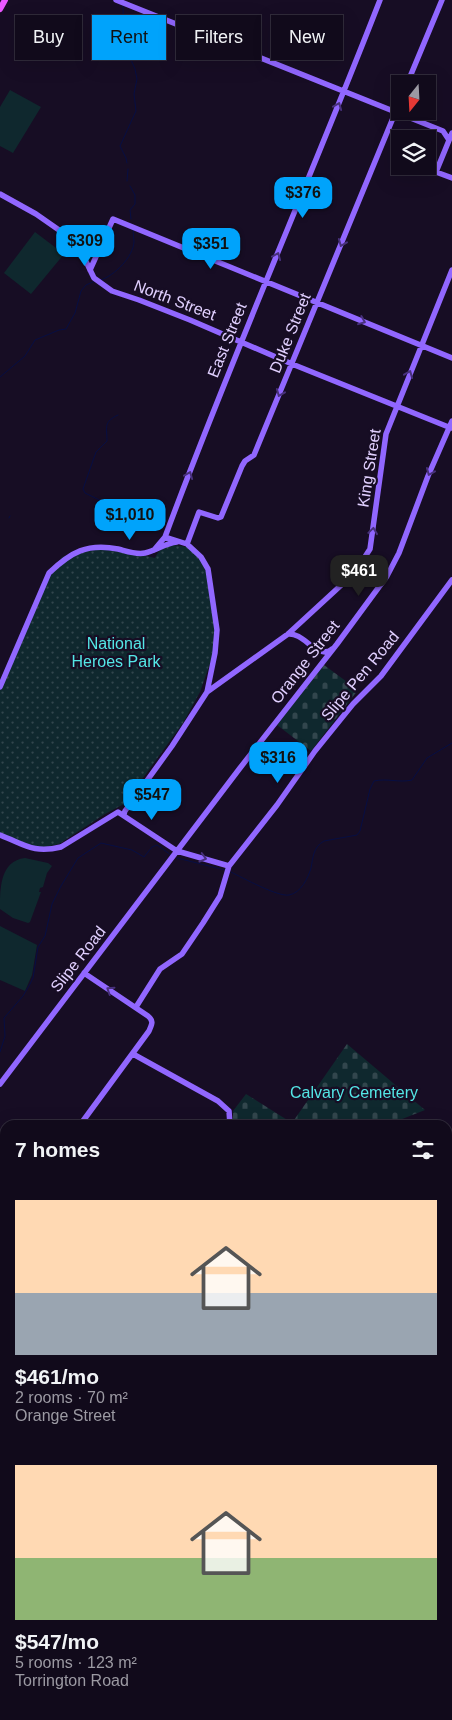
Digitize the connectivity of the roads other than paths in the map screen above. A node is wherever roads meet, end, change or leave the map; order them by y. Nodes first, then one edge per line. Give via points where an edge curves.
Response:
1 (5, 0) edge
2 (116, 0) edge
3 (380, 0) edge
4 (442, 0) edge
5 (0, 9) edge
6 (411, 75) edge
7 (344, 91) junction
8 (391, 110) edge
9 (393, 120) edge
10 (415, 120) edge
11 (452, 129) edge
12 (443, 132) junction
13 (452, 133) edge
14 (449, 140) junction
15 (452, 178) edge
16 (0, 194) edge
17 (79, 248) junction
18 (97, 257) junction
19 (90, 270) junction
20 (452, 270) edge
21 (266, 282) junction
22 (316, 302) junction
23 (242, 342) junction
24 (420, 345) junction
25 (452, 358) edge
26 (292, 364) junction
27 (396, 405) junction
28 (452, 420) edge
29 (451, 428) edge
30 (165, 537) junction
31 (180, 542) junction
32 (187, 544) junction
33 (155, 550) junction
34 (452, 580) edge
35 (300, 623) junction
36 (288, 634) junction
37 (302, 638) junction
38 (337, 644) junction
39 (318, 650) junction
40 (324, 661) junction
41 (0, 687) edge
42 (208, 692) junction
43 (123, 811) junction
44 (0, 835) edge
45 (177, 851) junction
46 (229, 866) junction
47 (84, 974) junction
48 (136, 1007) junction
49 (133, 1054) junction
50 (0, 1084) edge
51 (84, 1120) edge
52 (230, 1120) edge

1 - 5 main road
2 - 7 street
3 - 7 street, East Street
4 - 6 street
7 - 8 street
21 -> 7 street, East Street
9 -> 22 street, Duke Street
10 - 12 street
11 - 12 street
12 - 14 street
13 - 14 street
14 - 15 street via 436,172
16 - 17 street, North Street via 56,227
17 - 18 street via 90,258
17 - 19 street, North Street
18 - 19 street
18 - 21 street via 114,219
19 - 23 street, North Street via 112,291
20 - 24 street, King Street
21 - 22 street
21 - 23 street, East Street
22 -> 24 street
22 - 26 street, Duke Street
23 - 26 street, North Street
30 -> 23 street, East Street
24 - 25 street
27 -> 24 street, King Street
26 - 27 street, North Street
26 -> 32 street, Duke Street via 254,455 242,466 223,514 218,518 199,512
27 - 29 street, North Street
35 -> 27 street, King Street via 360,566 370,549 386,434
28 - 29 street, Orange Street
29 -> 38 street, Orange Street via 387,576
30 - 31 street
30 - 33 street, East Street
31 - 32 street
31 - 33 street
32 - 42 street via 208,569 216,614 215,653
33 - 41 street via 144,554 88,547 64,559 49,574
34 - 46 street, Slipe Pen Road via 381,676 316,751
35 - 36 street, King Street
35 - 37 street
36 - 37 street
36 - 42 street, King Street
37 - 39 street
38 - 39 street via 328,652
38 - 40 street, Orange Street
39 - 40 street
40 - 45 street, Orange Street
42 - 43 street
43 - 44 street via 60,847 30,848
43 - 45 street
45 -> 46 street
45 - 47 street, Slipe Road
46 - 48 street, Slipe Pen Road via 220,896 203,923 182,954 160,969
48 -> 47 street
47 - 50 street, Slipe Road
48 - 49 street via 152,1020 152,1024
49 - 51 street
49 - 52 street via 218,1101 229,1111

